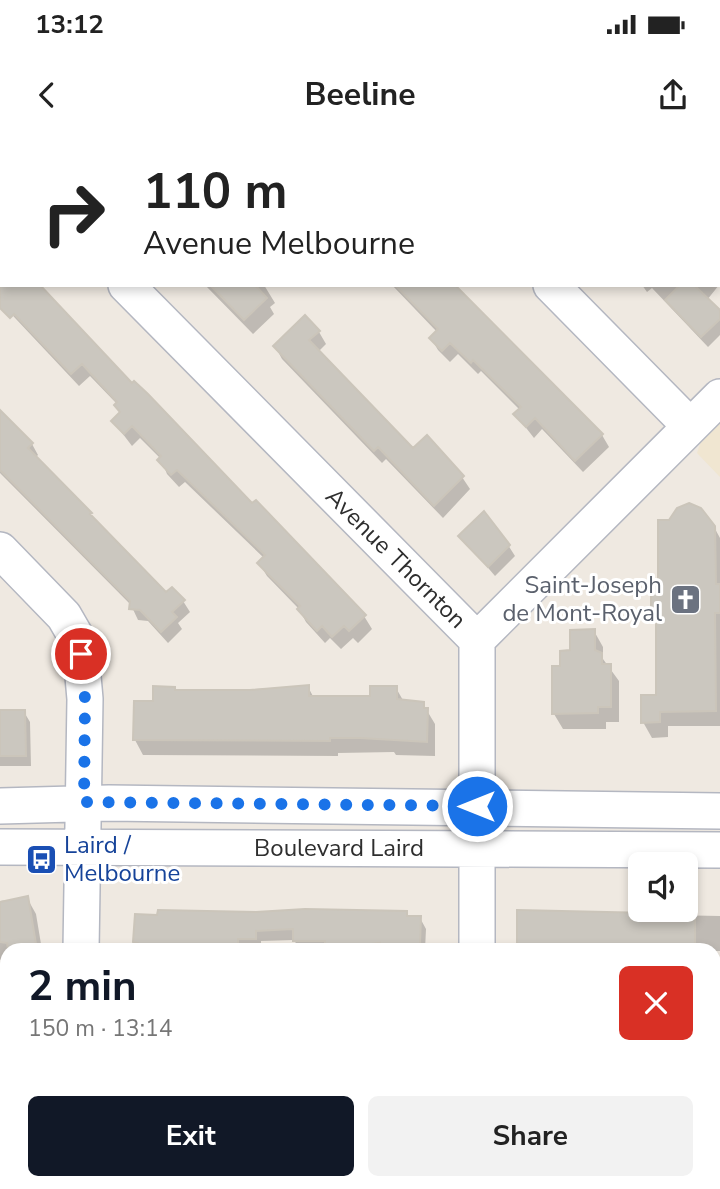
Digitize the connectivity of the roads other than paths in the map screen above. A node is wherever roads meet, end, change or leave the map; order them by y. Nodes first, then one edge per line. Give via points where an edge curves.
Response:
1 (128, 287) edge
2 (553, 287) edge
3 (720, 397) edge
4 (690, 426) junction
5 (0, 550) edge
6 (477, 640) junction
7 (84, 802) junction
8 (0, 806) edge
9 (477, 806) junction
10 (720, 811) edge
11 (0, 846) edge
12 (82, 846) junction
13 (478, 848) junction
14 (720, 850) edge
15 (81, 943) edge
16 (477, 943) edge

1 - 6 street, Avenue Thornton
2 - 4 street
3 - 4 street
4 - 6 street
5 - 7 street via 64,617 75,635 84,672
6 - 9 street, Avenue Thornton
7 - 8 street, Boulevard Laird
7 - 9 street, Boulevard Laird
7 - 12 street
9 - 10 street, Boulevard Laird
9 - 13 street, Avenue Thornton
11 - 12 street, Boulevard Laird
12 - 13 street, Boulevard Laird
12 - 15 street
13 - 14 street, Boulevard Laird
13 - 16 street, Avenue Thornton

